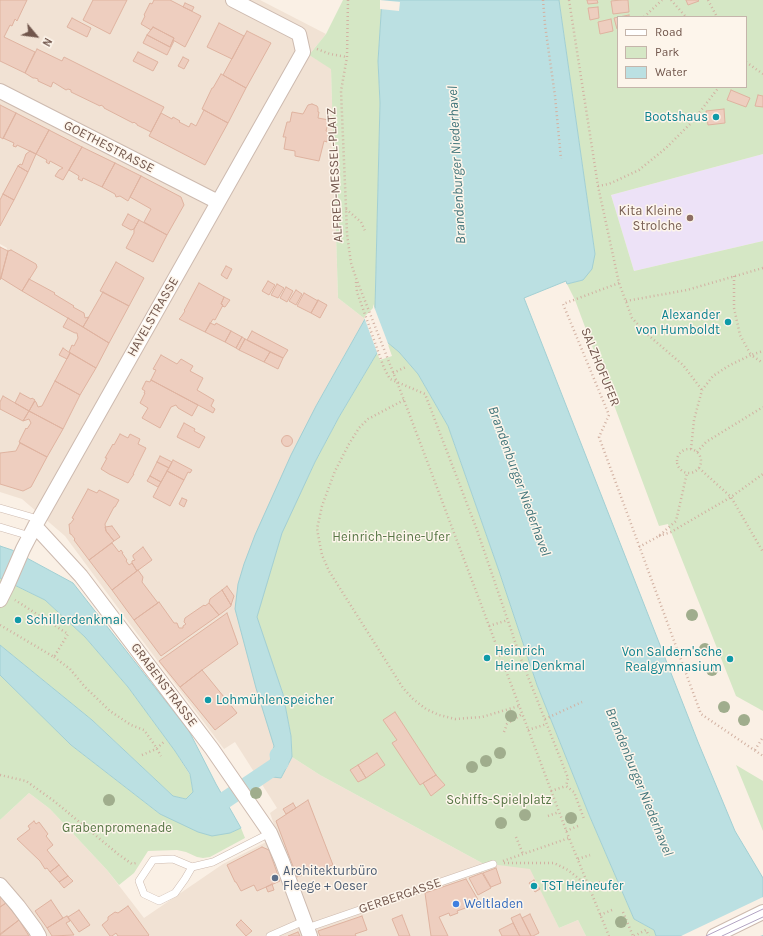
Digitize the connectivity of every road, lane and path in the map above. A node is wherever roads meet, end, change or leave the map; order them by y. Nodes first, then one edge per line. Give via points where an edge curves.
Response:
1 (233, 0) edge
2 (348, 0) edge
3 (543, 0) edge
4 (569, 0) edge
5 (662, 0) edge
6 (671, 0) edge
7 (708, 0) edge
8 (645, 16) edge
9 (685, 16) edge
10 (716, 16) edge
11 (300, 39) junction
12 (347, 57) junction
13 (747, 63) edge
14 (763, 74) edge
15 (718, 88) edge
16 (0, 92) edge
17 (561, 159) dead end
18 (598, 186) junction
19 (218, 202) junction
20 (346, 208) junction
21 (366, 233) dead end
22 (763, 268) edge
23 (734, 276) junction
24 (356, 278) junction
25 (619, 283) junction
26 (626, 301) junction
27 (763, 351) edge
28 (751, 355) junction
29 (763, 362) edge
30 (406, 367) dead end
31 (393, 373) junction
32 (397, 382) junction
33 (702, 390) junction
34 (404, 400) junction
35 (763, 407) edge
36 (691, 449) junction
37 (697, 452) junction
38 (699, 468) junction
39 (687, 473) junction
40 (763, 474) edge
41 (731, 497) junction
42 (0, 508) edge
43 (0, 527) edge
44 (34, 527) junction
45 (659, 536) junction
46 (639, 547) junction
47 (763, 552) edge
48 (4, 593) edge
49 (508, 620) junction
50 (0, 625) edge
51 (489, 626) junction
52 (54, 657) junction
53 (582, 702) dead end
54 (519, 706) junction
55 (522, 714) junction
56 (545, 719) junction
57 (547, 724) junction
58 (528, 730) junction
59 (504, 732) dead end
60 (763, 737) edge
61 (165, 741) dead end
62 (156, 749) junction
63 (755, 750) junction
64 (142, 755) dead end
65 (161, 756) dead end
66 (763, 756) edge
67 (0, 775) edge
68 (566, 786) junction
69 (551, 791) junction
70 (559, 812) junction
71 (548, 816) dead end
72 (584, 819) dead end
73 (578, 826) dead end
74 (566, 831) junction
75 (270, 833) junction
76 (516, 838) dead end
77 (569, 838) junction
78 (523, 854) junction
79 (590, 855) dead end
80 (578, 859) junction
81 (153, 860) junction
82 (493, 864) dead end
83 (192, 867) junction
84 (600, 882) dead end
85 (0, 885) edge
86 (589, 887) junction
87 (612, 910) dead end
88 (623, 912) dead end
89 (763, 912) edge
90 (600, 915) junction
91 (307, 929) edge
92 (39, 936) edge
93 (270, 936) edge
94 (609, 936) edge
95 (634, 936) edge
96 (649, 936) edge
97 (714, 936) edge

1 - 11 street
2 - 12 path, ALFRED-MESSEL-PLATZ
3 - 17 path
4 - 18 path
5 - 8 path
6 - 9 path
7 - 10 path
11 - 12 path via 330,54
11 - 19 street, HAVELSTRASSE via 303,52
12 - 20 path, ALFRED-MESSEL-PLATZ via 341,91
13 - 14 path
15 - 18 path via 692,122 640,170 609,184
16 - 19 street, GOETHESTRASSE
18 - 25 path
19 - 44 street, HAVELSTRASSE
20 - 21 path via 361,222
20 - 24 path, ALFRED-MESSEL-PLATZ via 351,263
22 - 23 path
23 - 26 path via 687,290
23 - 28 path via 734,308 740,335
24 - 31 path, ALFRED-MESSEL-PLATZ
24 - 32 path via 357,292 384,368 390,379
25 - 26 path
25 - 46 path, SALZHOFUFER via 564,304 609,415 599,437
26 - 33 path via 632,318 683,365
27 - 28 path
28 - 29 path
28 - 33 path via 713,376
30 - 31 path
31 - 32 path
32 - 34 path
32 - 49 path via 425,394
33 - 36 path via 694,420
34 - 51 path
34 - 54 path via 368,419 358,428 349,444 322,506 317,529 322,555 403,688 426,709 455,719 482,718
35 - 37 path via 706,442
36 - 37 path
36 - 39 path via 679,454 677,462
37 - 38 path via 701,460
38 - 39 path
38 - 41 path
39 - 45 path via 676,521
40 - 41 path
41 - 45 path via 671,532
41 - 47 path
42 - 44 lane
43 - 44 lane
44 - 48 street, HAVELSTRASSE
44 - 75 street, GRABENSTRASSE via 81,576 199,731
45 - 46 path
46 - 63 path, SALZHOFUFER via 701,714
48 - 52 path via 68,634
49 - 51 path
49 - 56 path
50 - 52 path
51 - 54 path
52 - 62 path via 70,669 110,711 130,725 144,730
53 - 56 path
54 - 55 path
55 - 58 path
55 - 59 path via 507,724
56 - 57 path
57 - 58 path
57 - 68 path via 568,778
58 - 69 path
60 - 63 path
61 - 62 path
62 - 64 path
62 - 65 path
63 - 66 path, SALZHOFUFER
67 - 81 path via 26,781 54,800 132,864
68 - 69 path
68 - 72 path via 574,792
69 - 70 path
70 - 71 path
70 - 74 path
73 - 74 path
74 - 77 path
75 - 83 lane via 213,862
75 - 91 street, GRABENSTRASSE
76 - 78 path
77 - 78 path
77 - 80 path
78 - 86 path via 499,863 554,863 568,870
79 - 80 path
80 - 86 path
81 - 83 lane via 173,859
81 - 83 lane via 140,881 144,894 159,901 175,893
82 - 91 lane, GERBERGASSE
84 - 86 path
85 - 92 street
86 - 90 path
87 - 90 path
88 - 95 path
89 - 97 street
90 - 94 path
91 - 93 lane, GERBERGASSE
95 - 96 path via 646,930

